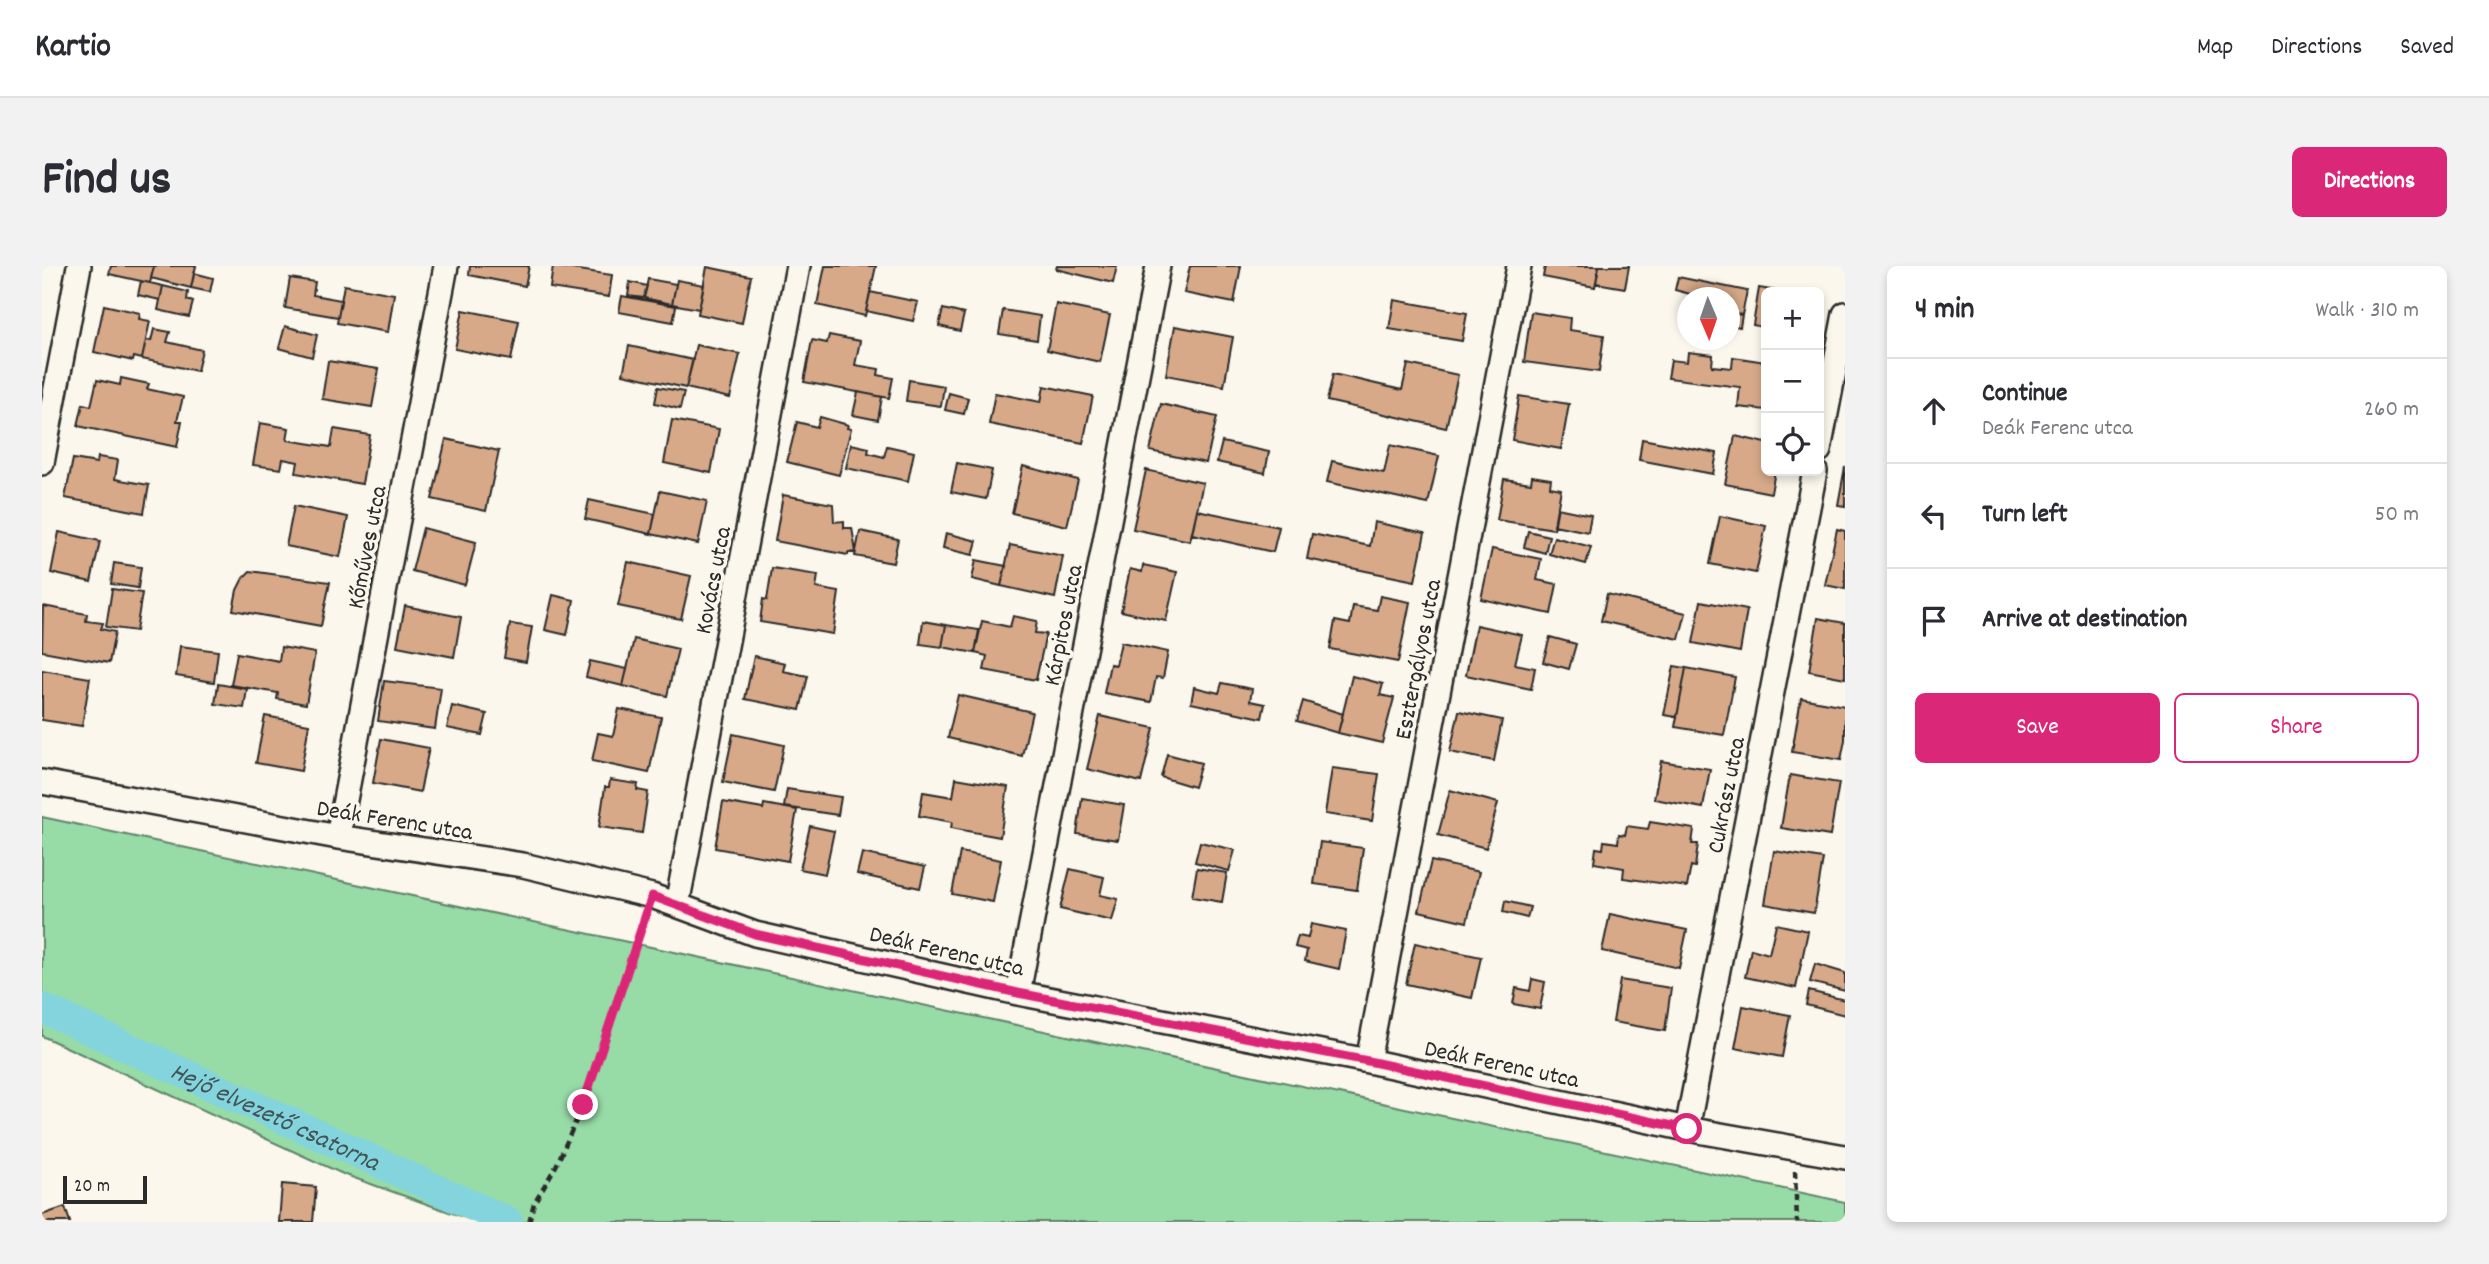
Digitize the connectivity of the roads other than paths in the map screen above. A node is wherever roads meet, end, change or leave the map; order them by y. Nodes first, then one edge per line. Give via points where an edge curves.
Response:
1 (79, 266) edge
2 (446, 266) edge
3 (798, 266) edge
4 (1158, 266) edge
5 (1519, 266) edge
6 (1845, 314) edge
7 (1824, 424) edge
8 (42, 463) edge
9 (1814, 476) edge
10 (42, 782) edge
11 (338, 837) junction
12 (677, 905) junction
13 (1018, 993) junction
14 (1368, 1061) junction
15 (1687, 1129) junction
16 (1845, 1157) edge

1 - 8 street
2 - 11 street, Kőműves utca
3 - 12 street, Kovács utca
4 - 13 street, Kárpitos utca
5 - 14 street, Esztergályos utca
6 - 7 street
9 - 15 street, Cukrász utca
10 - 11 street, Deák Ferenc utca
11 - 12 street, Deák Ferenc utca via 523,865
12 - 13 street, Deák Ferenc utca via 755,934
13 - 14 street, Deák Ferenc utca
14 - 15 street, Deák Ferenc utca
15 - 16 street, Deák Ferenc utca

